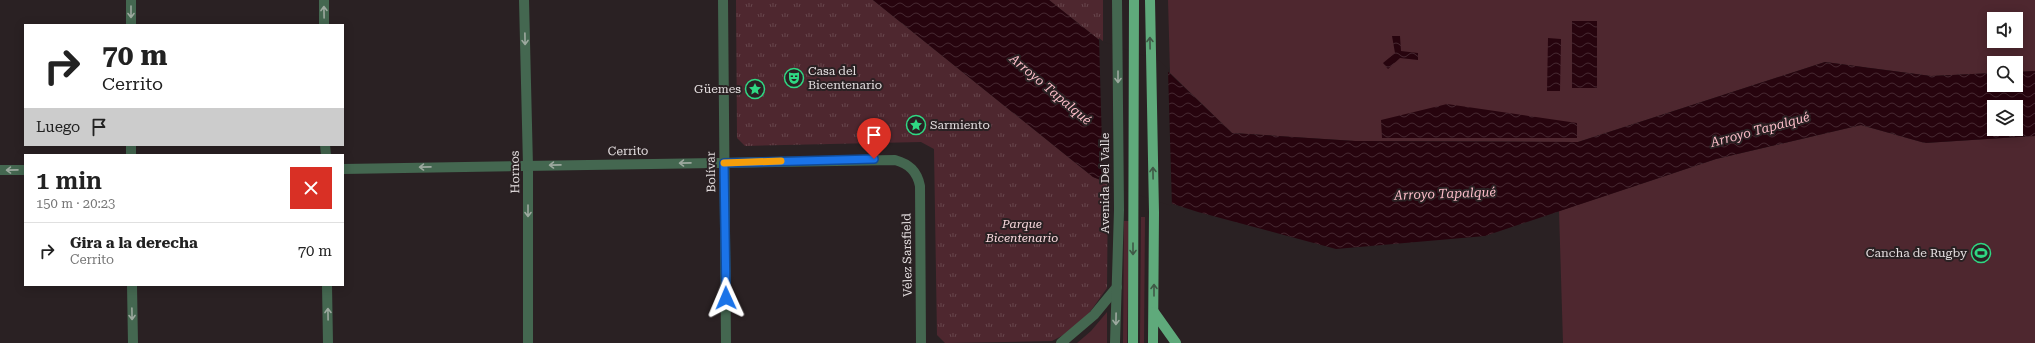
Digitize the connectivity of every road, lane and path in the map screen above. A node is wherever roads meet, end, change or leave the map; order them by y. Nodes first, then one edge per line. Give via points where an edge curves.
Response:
1 (132, 0) edge
2 (324, 0) edge
3 (524, 0) edge
4 (723, 0) edge
5 (1117, 0) edge
6 (1134, 0) edge
7 (1150, 0) edge
8 (131, 24) edge
9 (324, 24) edge
10 (724, 163) junction
11 (528, 166) junction
12 (912, 168) joint
13 (344, 169) edge
14 (0, 170) edge
15 (24, 170) edge
16 (132, 286) edge
17 (327, 286) edge
18 (1116, 287) junction
19 (1154, 312) junction
20 (133, 343) edge
21 (328, 343) edge
22 (528, 343) edge
23 (726, 343) edge
24 (921, 343) edge
25 (1061, 343) edge
26 (1115, 343) edge
27 (1133, 343) edge
28 (1153, 343) edge
29 (1176, 343) edge

1 -> 8 street
9 -> 2 street
3 -> 11 street, Hornos
4 - 10 street, Bolívar
5 -> 18 street, Avenida Del Valle via 1119,210
6 -> 27 main road
19 -> 7 main road
10 -> 11 street, Cerrito
10 - 12 street, Cerrito via 889,159
10 - 23 street, Bolívar
11 -> 13 street, Cerrito
11 -> 22 street, Hornos
12 - 24 street, Vélez Sarsfield via 920,186
15 -> 14 street
16 -> 20 street
21 -> 17 street
18 - 25 street via 1094,315
18 -> 26 street, Avenida Del Valle
19 - 28 main road
19 - 29 main road

